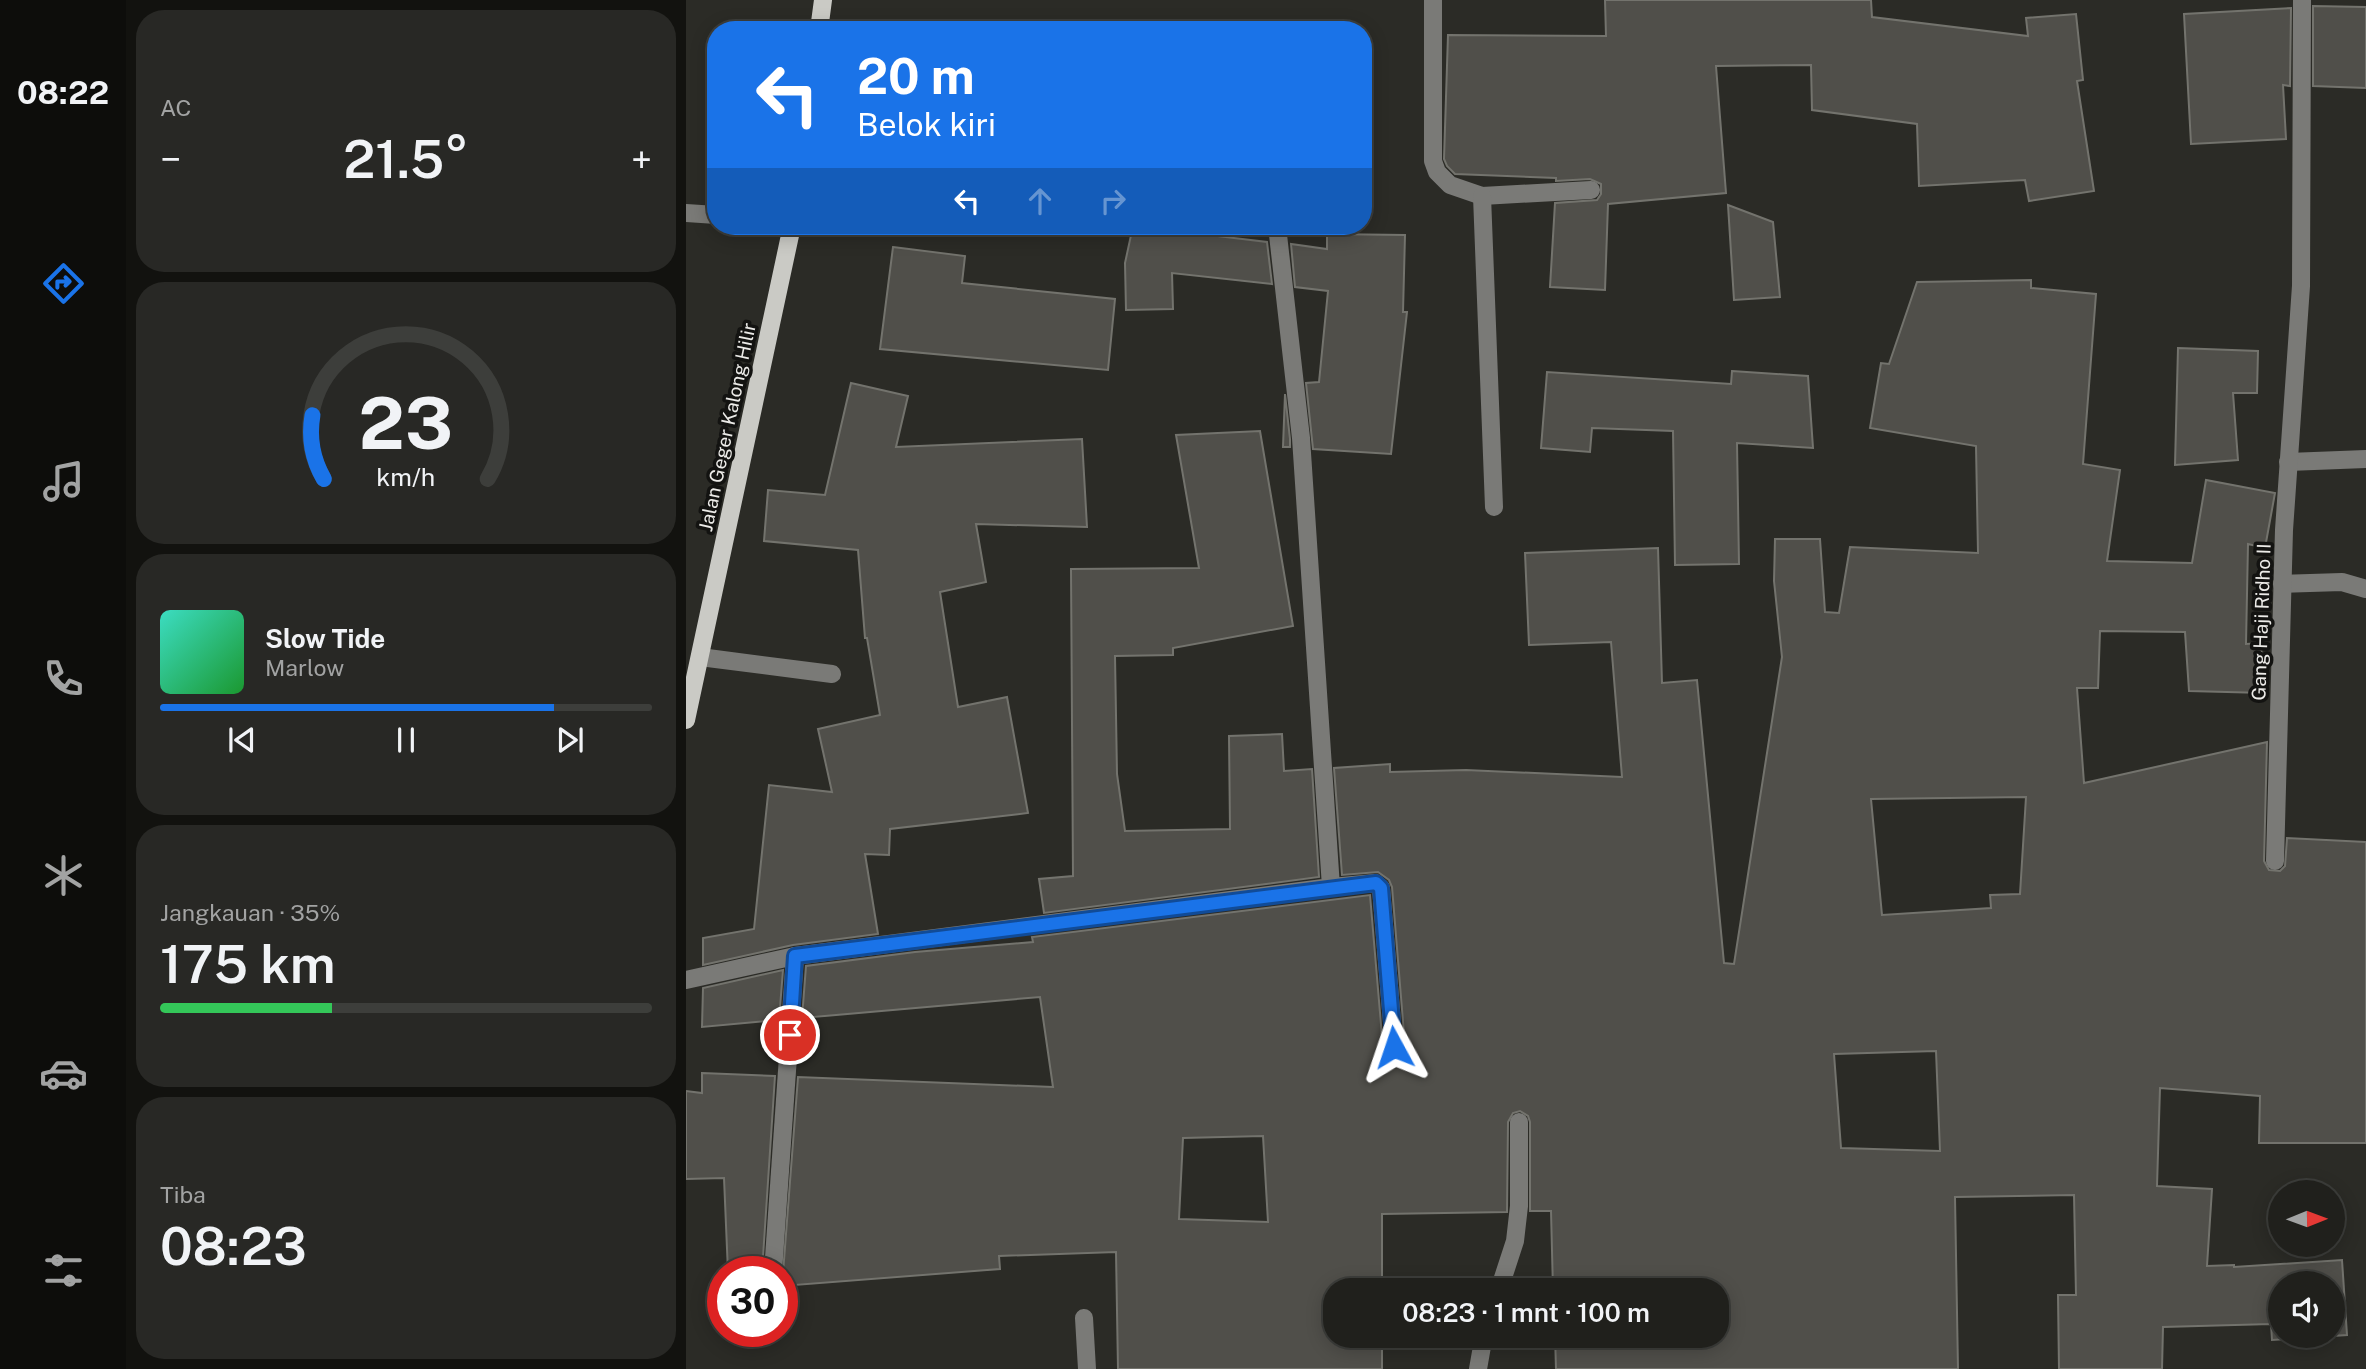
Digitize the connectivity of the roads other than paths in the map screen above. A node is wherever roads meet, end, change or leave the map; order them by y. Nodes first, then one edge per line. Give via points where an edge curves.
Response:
1 (823, 0) edge
2 (1433, 0) edge
3 (2302, 0) edge
4 (820, 21) edge
5 (1591, 190) dead end
6 (1482, 196) junction
7 (686, 213) edge
8 (707, 214) edge
9 (790, 235) edge
10 (1278, 235) edge
11 (2366, 459) edge
12 (2288, 462) junction
13 (1494, 506) dead end
14 (2282, 584) junction
15 (2366, 589) edge
16 (700, 657) junction
17 (832, 674) dead end
18 (689, 692) edge
19 (686, 720) edge
20 (2275, 861) dead end
21 (1331, 887) junction
22 (795, 956) junction
23 (686, 980) edge
24 (1394, 1047) dead end
25 (1519, 1122) dead end
26 (774, 1256) edge
27 (1503, 1278) edge
28 (1084, 1318) dead end
29 (1482, 1348) edge
30 (1087, 1369) edge
31 (1478, 1369) edge

1 - 4 main road
2 - 6 street via 1433,161 1450,185
3 - 12 street, Gang Haji Ridho II via 2301,286
5 - 6 street
6 - 13 street
7 - 8 street
9 - 16 main road, Jalan Geger Kalong Hilir
10 - 21 street via 1301,438
11 - 12 street
12 - 14 street, Gang Haji Ridho II
14 - 15 street via 2343,582
14 - 20 street, Gang Haji Ridho II
16 - 17 street
16 - 18 main road, Jalan Geger Kalong Hilir
18 - 19 main road, Jalan Geger Kalong Hilir
21 - 22 street
21 - 24 street via 1376,883 1381,888
22 - 23 street
22 - 26 street
25 - 27 street via 1519,1206 1515,1241
28 - 30 street
29 - 31 street

